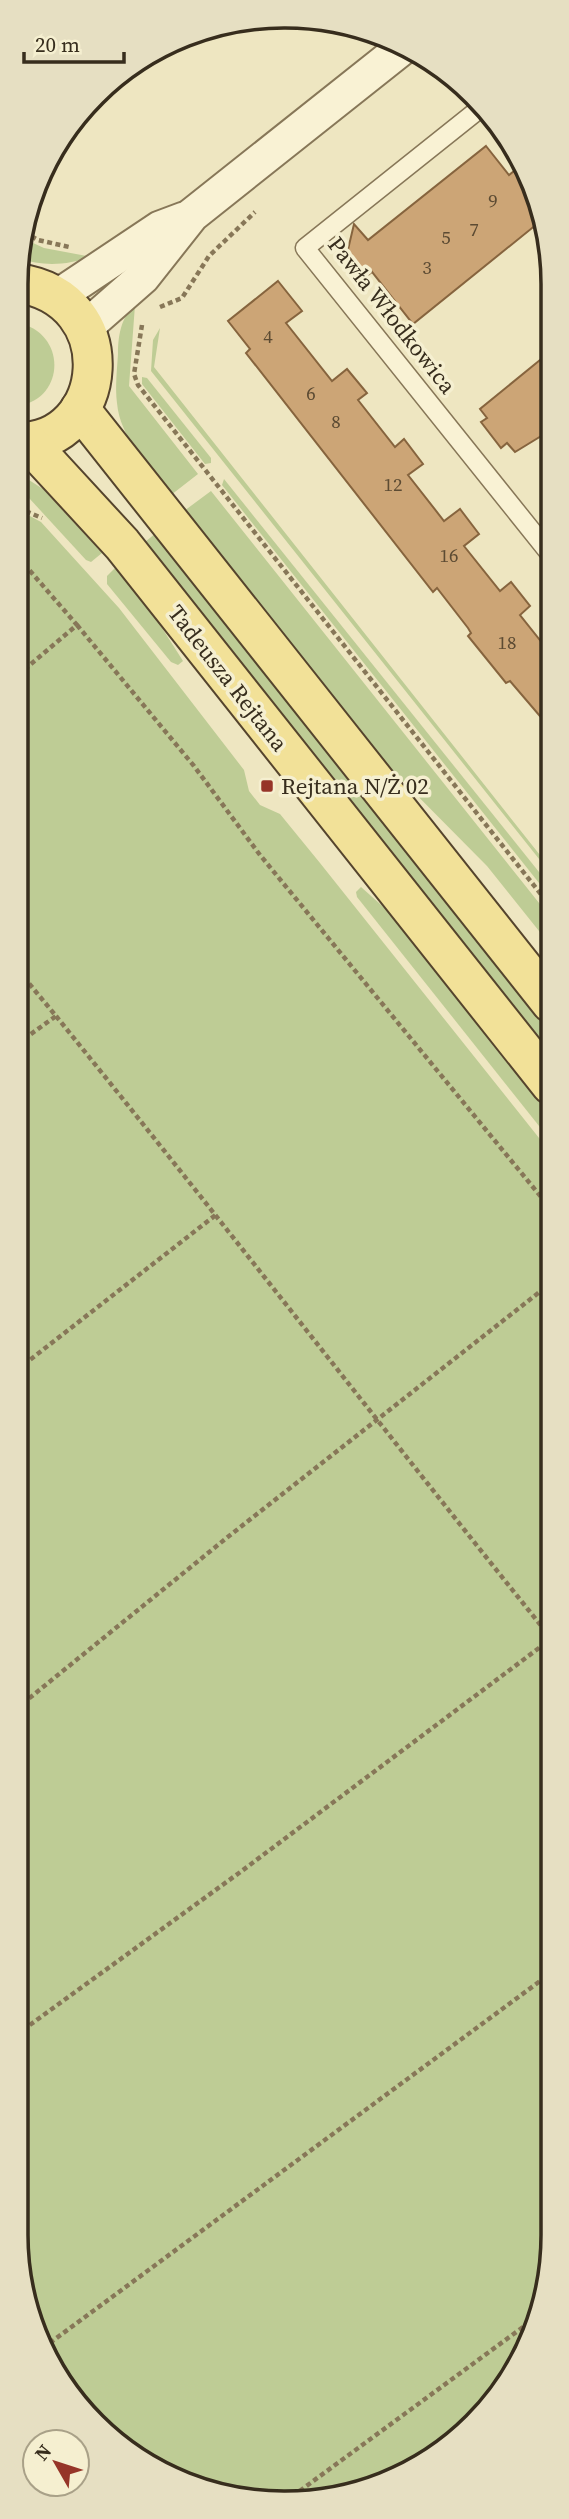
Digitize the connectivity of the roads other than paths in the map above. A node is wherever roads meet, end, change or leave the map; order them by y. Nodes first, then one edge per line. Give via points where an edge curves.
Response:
1 (397, 53) edge
2 (475, 113) edge
3 (192, 215) junction
4 (28, 285) edge
5 (58, 296) junction
6 (86, 327) junction
7 (80, 409) junction
8 (28, 440) edge
9 (28, 447) edge
10 (541, 543) edge
11 (541, 990) edge
12 (541, 1072) edge

1 - 3 street
2 - 10 lane, Pawła Włodkowica via 305,248
3 - 5 street via 160,228
3 - 6 street via 142,276
4 - 5 main road
5 - 6 main road
6 - 7 main road via 93,354 92,383
7 - 8 main road via 57,430
7 - 11 main road
9 - 12 main road, Tadeusza Rejtana via 122,544

